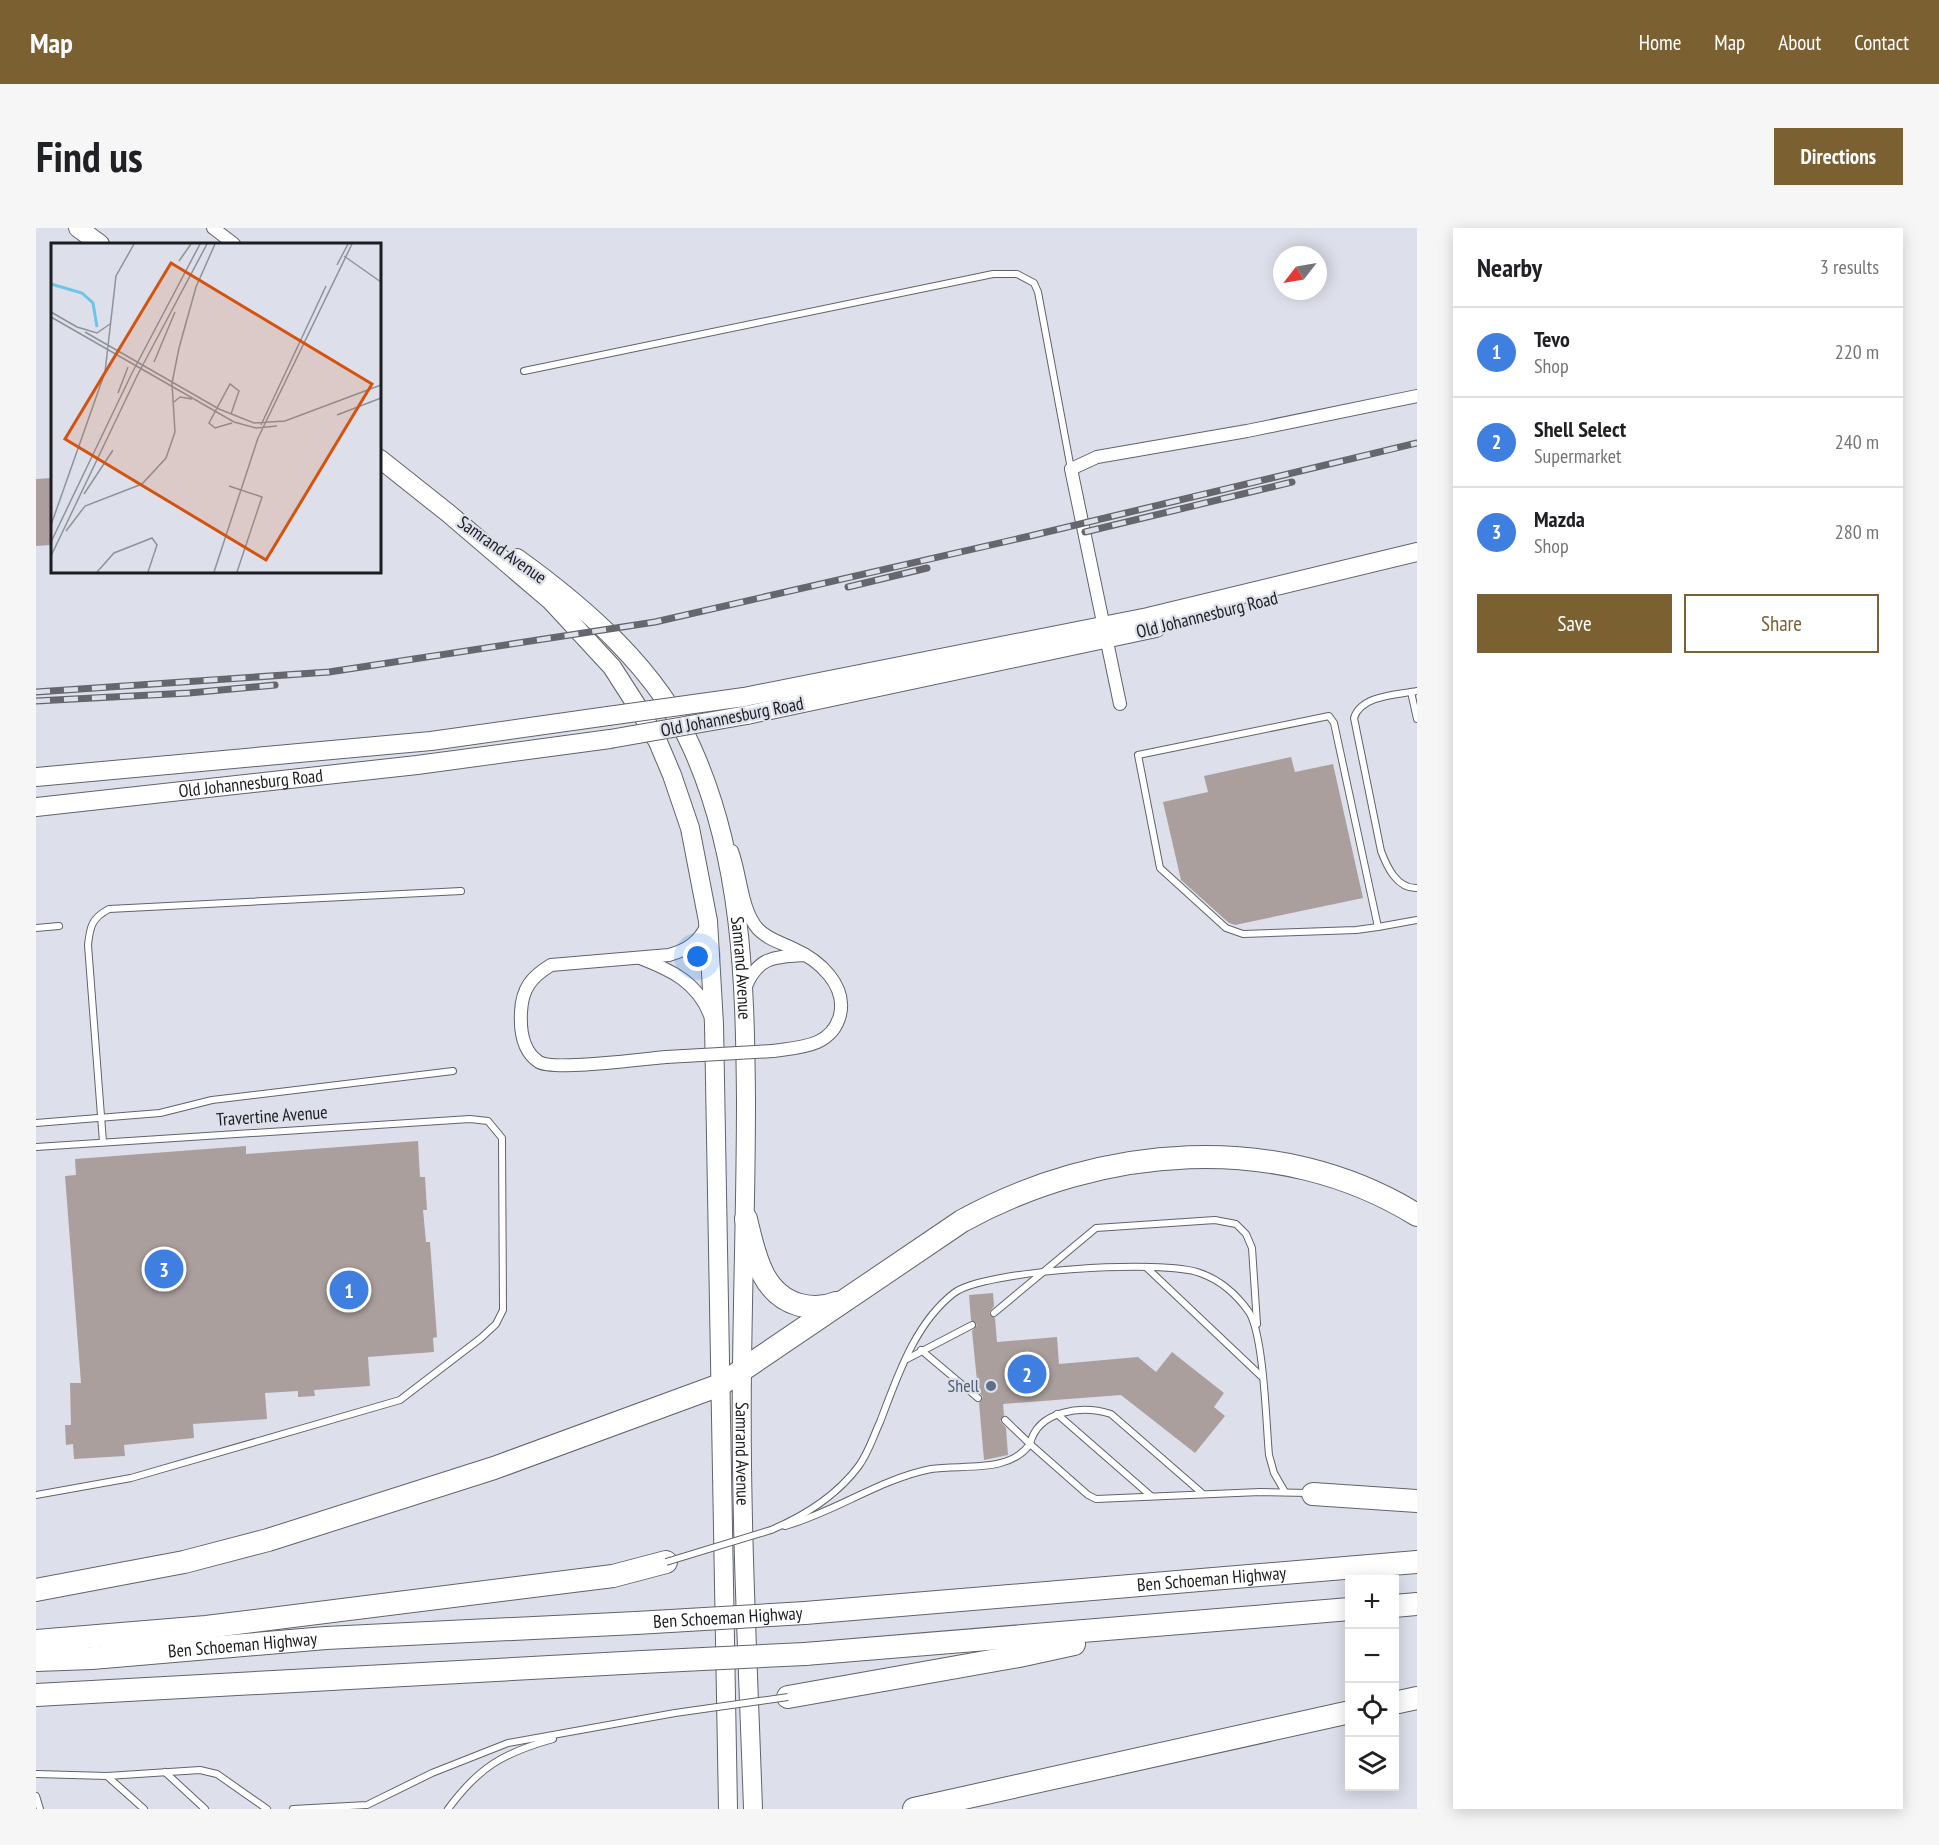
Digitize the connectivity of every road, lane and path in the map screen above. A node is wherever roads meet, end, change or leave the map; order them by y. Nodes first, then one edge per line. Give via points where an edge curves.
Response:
1 (78, 228) edge
2 (213, 228) edge
3 (99, 243) edge
4 (233, 243) edge
5 (524, 371) dead end
6 (1417, 396) edge
7 (381, 460) edge
8 (1071, 469) junction
9 (448, 513) junction
10 (1417, 552) edge
11 (1417, 564) edge
12 (1105, 633) junction
13 (1414, 691) edge
14 (1120, 704) dead end
15 (1417, 718) edge
16 (36, 777) edge
17 (36, 807) edge
18 (718, 817) junction
19 (1417, 888) edge
20 (461, 891) dead end
21 (1417, 920) edge
22 (708, 921) junction
23 (59, 926) dead end
24 (1378, 927) junction
25 (36, 928) edge
26 (805, 955) junction
27 (636, 957) junction
28 (743, 991) junction
29 (714, 1024) junction
30 (453, 1071) dead end
31 (102, 1118) junction
32 (36, 1123) edge
33 (104, 1142) junction
34 (36, 1147) edge
35 (1417, 1215) edge
36 (746, 1219) junction
37 (1146, 1267) junction
38 (1046, 1272) junction
39 (853, 1296) junction
40 (994, 1313) dead end
41 (972, 1326) dead end
42 (1257, 1327) junction
43 (921, 1350) junction
44 (904, 1360) junction
45 (742, 1372) junction
46 (1261, 1376) junction
47 (720, 1385) junction
48 (978, 1398) dead end
49 (1057, 1414) junction
50 (1005, 1420) dead end
51 (1030, 1444) junction
52 (1286, 1492) junction
53 (1203, 1494) junction
54 (1313, 1494) joint
55 (36, 1495) edge
56 (1151, 1496) junction
57 (1417, 1502) edge
58 (772, 1530) junction
59 (666, 1562) joint
60 (1417, 1562) edge
61 (36, 1590) edge
62 (1417, 1604) edge
63 (1399, 1606) edge
64 (1345, 1610) edge
65 (1152, 1626) junction
66 (36, 1641) edge
67 (36, 1660) edge
68 (36, 1695) edge
69 (788, 1697) joint
70 (1417, 1698) edge
71 (1399, 1701) edge
72 (1345, 1713) edge
73 (585, 1731) junction
74 (165, 1772) junction
75 (36, 1774) edge
76 (107, 1776) junction
77 (36, 1796) edge
78 (356, 1808) edge
79 (40, 1809) edge
80 (144, 1809) edge
81 (205, 1809) edge
82 (267, 1809) edge
83 (293, 1809) edge
84 (448, 1809) edge
85 (728, 1809) edge
86 (753, 1809) edge
87 (914, 1809) edge

1 - 3 main road
2 - 4 street
5 - 8 lane via 993,274 1017,274 1034,283 1038,292
6 - 8 street via 1097,457
7 - 9 main road
8 - 12 street
9 - 18 main road, Samrand Avenue via 538,573 625,651 660,694 687,737
9 - 22 main road, Samrand Avenue via 574,624 612,668 637,706 658,742 687,818 702,876
10 - 12 main road, Old Johannesburg Road
11 - 12 main road, Old Johannesburg Road
12 - 14 street
12 - 16 main road, Old Johannesburg Road, bridge via 744,697 431,741
12 - 17 main road, Old Johannesburg Road, bridge via 747,715 609,739 417,765
13 - 15 lane
13 - 19 lane via 1363,704 1354,718 1388,870 1400,882
18 - 26 street via 739,871 751,920 765,935
18 - 28 main road, Samrand Avenue via 735,889
20 - 31 lane via 109,909 99,914 90,924 88,945
21 - 24 lane
22 - 27 street via 702,936 685,951
22 - 29 main road, Samrand Avenue
23 - 25 lane
24 - 24 lane via 1334,723 1329,716 1138,754 1160,868 1226,928 1243,934
26 - 27 street, bridge via 824,968 836,983 840,1004 837,1026 814,1045 560,1065 540,1063 526,1049 520,1026 521,1006 524,990 539,972 551,965
26 - 28 street via 765,961 752,971
27 - 29 street via 689,983
28 - 36 main road, Samrand Avenue
29 - 47 main road, Samrand Avenue
30 - 31 lane via 212,1100 160,1113
31 - 32 lane
31 - 33 lane
33 - 34 lane, Travertine Avenue
33 - 55 lane, Travertine Avenue via 488,1121 502,1138 503,1310 496,1324 415,1390 382,1406 131,1478
35 - 39 highway via 1327,1174 1279,1163 1229,1157 1138,1160 1036,1186 997,1202 962,1221
36 - 39 highway via 764,1278 790,1303 828,1307
36 - 45 main road, Samrand Avenue
37 - 38 lane
37 - 42 lane via 1199,1272 1215,1280 1240,1301
37 - 46 lane
38 - 40 lane
38 - 42 lane via 1096,1228 1226,1221 1246,1234 1252,1248
38 - 44 lane via 993,1280 955,1292
39 - 45 highway
41 - 43 lane
42 - 46 lane
43 - 44 lane
43 - 48 lane
44 - 58 lane via 858,1467 824,1501
45 - 47 highway
45 - 86 main road, Samrand Avenue
46 - 52 lane via 1269,1455
47 - 61 highway via 494,1468 268,1540 184,1562
47 - 85 main road, Samrand Avenue
49 - 51 lane via 1040,1423
49 - 53 lane via 1095,1410 1111,1414
49 - 56 lane
50 - 51 lane
51 - 56 lane via 1096,1499
51 - 58 lane via 1005,1462 922,1471
52 - 53 lane
52 - 54 lane
53 - 56 lane
54 - 57 highway
58 - 59 lane, bridge
59 - 66 highway via 613,1576 206,1628
60 - 67 highway, Ben Schoeman Highway, bridge via 805,1613 326,1638
62 - 63 highway
64 - 65 highway, Ben Schoeman Highway
65 - 68 highway, Ben Schoeman Highway, bridge via 805,1654
65 - 69 highway via 1019,1656
69 - 73 lane, bridge
70 - 71 highway
72 - 87 highway
73 - 78 lane via 508,1743
73 - 84 lane via 497,1759 477,1774
74 - 76 lane
74 - 81 lane
74 - 82 lane via 200,1770 217,1774
75 - 76 lane
76 - 80 lane
77 - 79 lane
78 - 83 lane

